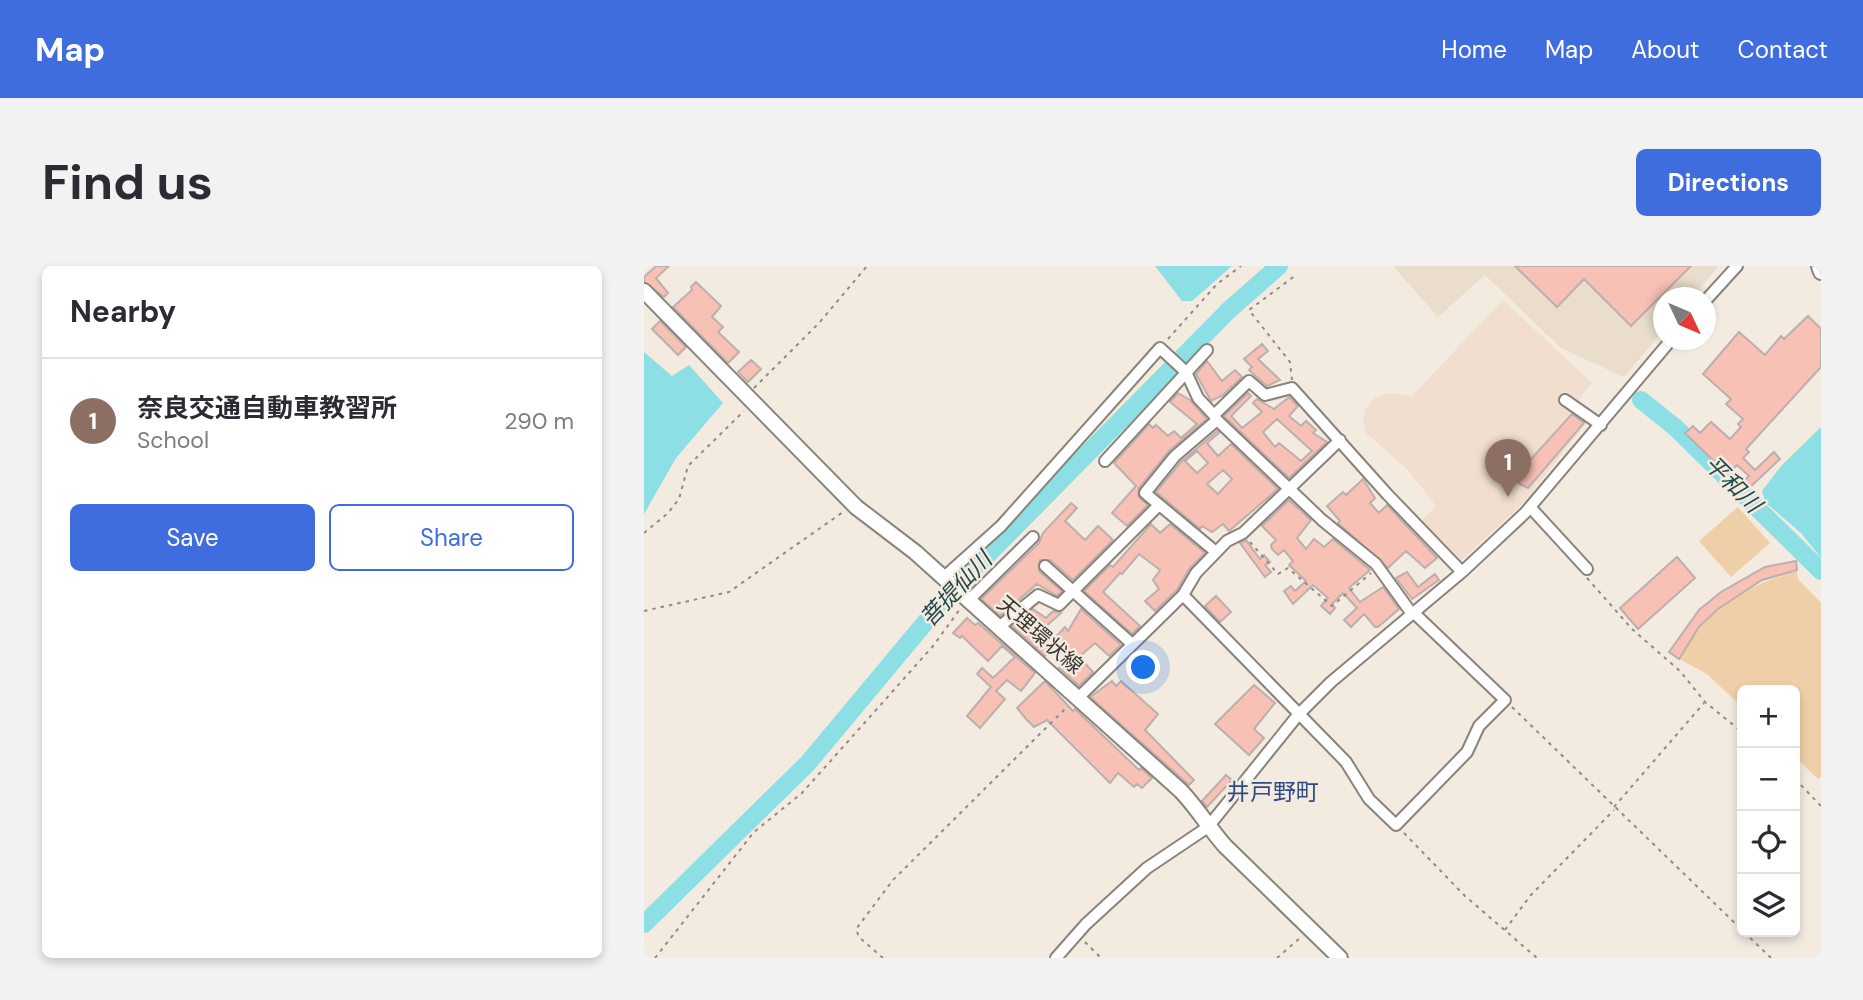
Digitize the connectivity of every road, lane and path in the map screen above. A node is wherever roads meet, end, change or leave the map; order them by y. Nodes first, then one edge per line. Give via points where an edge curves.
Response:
1 (867, 266) edge
2 (1241, 266) edge
3 (1737, 266) edge
4 (1819, 266) edge
5 (1821, 272) edge
6 (1296, 275) dead end
7 (1716, 289) edge
8 (644, 292) edge
9 (1161, 349) junction
10 (1208, 350) dead end
11 (1663, 350) edge
12 (1185, 371) junction
13 (1292, 388) junction
14 (749, 399) junction
15 (1565, 400) dead end
16 (1216, 417) junction
17 (1601, 425) junction
18 (1340, 440) junction
19 (1105, 461) dead end
20 (1287, 488) junction
21 (1159, 505) junction
22 (856, 506) junction
23 (1531, 508) junction
24 (644, 533) edge
25 (1243, 533) junction
26 (1033, 537) dead end
27 (1216, 552) junction
28 (1045, 566) dead end
29 (1378, 567) junction
30 (1462, 572) junction
31 (1586, 572) joint
32 (944, 579) junction
33 (1071, 591) junction
34 (1182, 595) junction
35 (967, 599) junction
36 (644, 611) edge
37 (1412, 613) junction
38 (999, 627) junction
39 (1131, 643) junction
40 (1079, 697) junction
41 (1505, 699) junction
42 (1705, 702) junction
43 (1298, 715) junction
44 (1737, 728) edge
45 (1800, 784) edge
46 (1821, 806) edge
47 (1614, 809) junction
48 (1396, 825) junction
49 (1208, 827) junction
50 (1737, 925) edge
51 (1310, 930) junction
52 (1505, 931) junction
53 (1077, 934) junction
54 (1749, 937) edge
55 (654, 958) edge
56 (883, 958) edge
57 (1056, 958) edge
58 (1101, 958) edge
59 (1277, 958) edge
60 (1340, 958) edge
61 (1537, 958) edge
62 (1771, 958) edge

1 - 14 path
2 - 9 path via 1217,284
3 - 7 street
4 - 5 main road
6 - 13 path via 1249,310 1290,362
8 - 14 main road, 天理環状線
9 - 12 street
9 - 32 street via 1001,526
10 - 12 street
11 - 17 street
12 - 16 street via 1198,398
12 - 19 street
13 - 16 street via 1265,395 1249,381
13 - 18 street
14 - 22 main road, 天理環状線
14 - 24 path via 688,466 679,499
15 - 17 street
16 - 20 street
16 - 21 street via 1145,493
17 - 23 street
18 - 20 street
18 - 30 street
20 - 25 street
20 - 29 street
21 - 27 street
21 - 33 street
22 - 32 main road, 天理環状線
22 - 36 path via 729,592
23 - 30 street
23 - 31 street
25 - 27 street
25 - 29 path via 1278,574 1288,568 1332,606
26 - 35 street
27 - 34 street
28 - 33 street
29 - 37 street
30 - 37 street
31 - 42 path via 1626,622 1680,671
32 - 35 main road, 天理環状線
33 - 38 street via 1059,605 1038,595
33 - 39 street
34 - 39 street
34 - 43 street
35 - 38 main road, 天理環状線
35 - 55 path via 933,646 802,793 754,832
37 - 41 street
37 - 43 street
38 - 40 main road, 天理環状線
39 - 40 street
40 - 49 main road, 天理環状線 via 1200,811
40 - 56 path via 893,880 856,929
41 - 47 path
41 - 48 street via 1479,726 1466,752
42 - 44 path
42 - 47 path
43 - 48 street via 1346,762 1369,799
43 - 49 street
45 - 46 path
47 - 50 path
47 - 52 path via 1530,896
48 - 52 path
49 - 51 main road, 天理環状線
49 - 53 street via 1147,868
51 - 59 path
51 - 60 main road, 天理環状線
52 - 61 path
53 - 57 street
53 - 58 path
54 - 62 path

